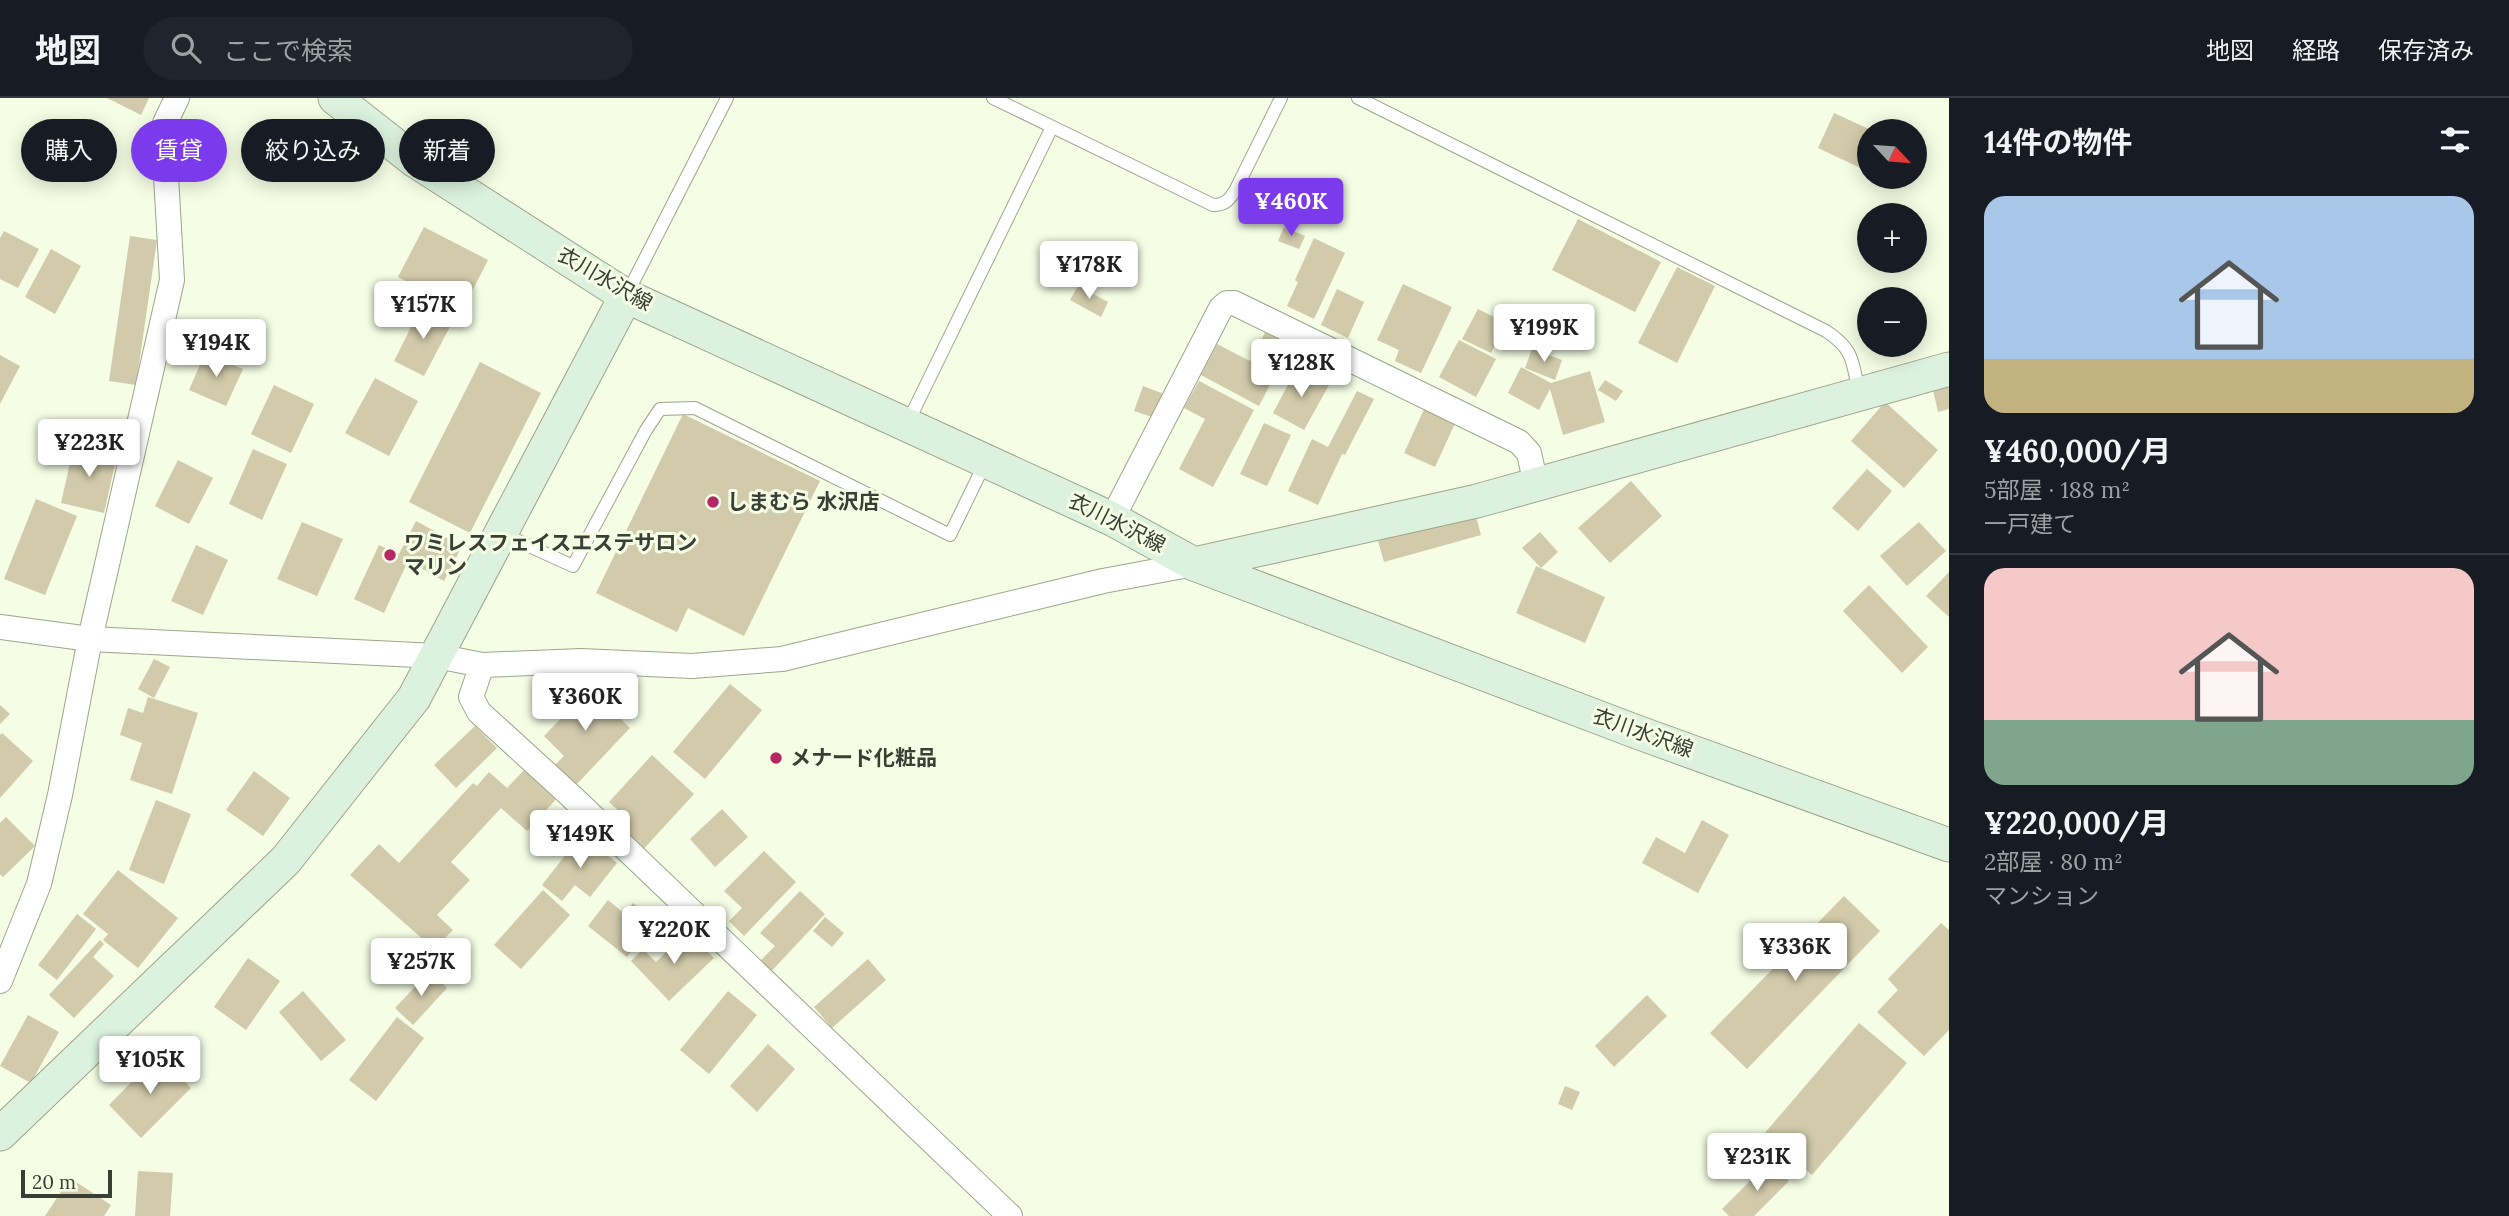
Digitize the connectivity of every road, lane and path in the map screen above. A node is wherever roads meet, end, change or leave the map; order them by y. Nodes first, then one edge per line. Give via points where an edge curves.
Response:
1 (177, 98) edge
2 (335, 98) edge
3 (727, 98) edge
4 (993, 98) edge
5 (1281, 98) edge
6 (1358, 98) edge
7 (1052, 127) junction
8 (626, 296) junction
9 (1949, 369) edge
10 (1859, 394) junction
11 (906, 424) junction
12 (986, 461) junction
13 (1536, 485) junction
14 (1112, 519) junction
15 (501, 533) junction
16 (1194, 564) junction
17 (0, 627) edge
18 (90, 639) junction
19 (437, 656) junction
20 (482, 664) junction
21 (1949, 845) edge
22 (0, 981) edge
23 (0, 1134) edge
24 (1010, 1216) edge

1 - 18 street via 165,123 172,280
2 - 8 street, 衣川水沢線 via 415,160
3 - 8 lane
4 - 7 lane
5 - 7 lane via 1236,188 1222,205 1213,205
6 - 10 lane via 1826,331 1849,351
7 - 11 lane
8 - 11 street, 衣川水沢線
8 - 15 street
9 - 10 street
10 - 13 street
11 - 12 street, 衣川水沢線
12 - 14 street, 衣川水沢線
12 - 15 lane via 950,535 695,408 660,409 573,566
13 - 14 street via 1529,453 1519,442 1227,303
13 - 16 street
14 - 16 street, 衣川水沢線
15 - 19 street
16 - 20 street via 1102,581 782,659 692,666 581,661
16 - 21 street, 衣川水沢線
17 - 18 street
18 - 19 street
18 - 22 street via 39,884
19 - 20 street
19 - 23 street via 414,698 286,860
20 - 24 street via 471,696 478,712

